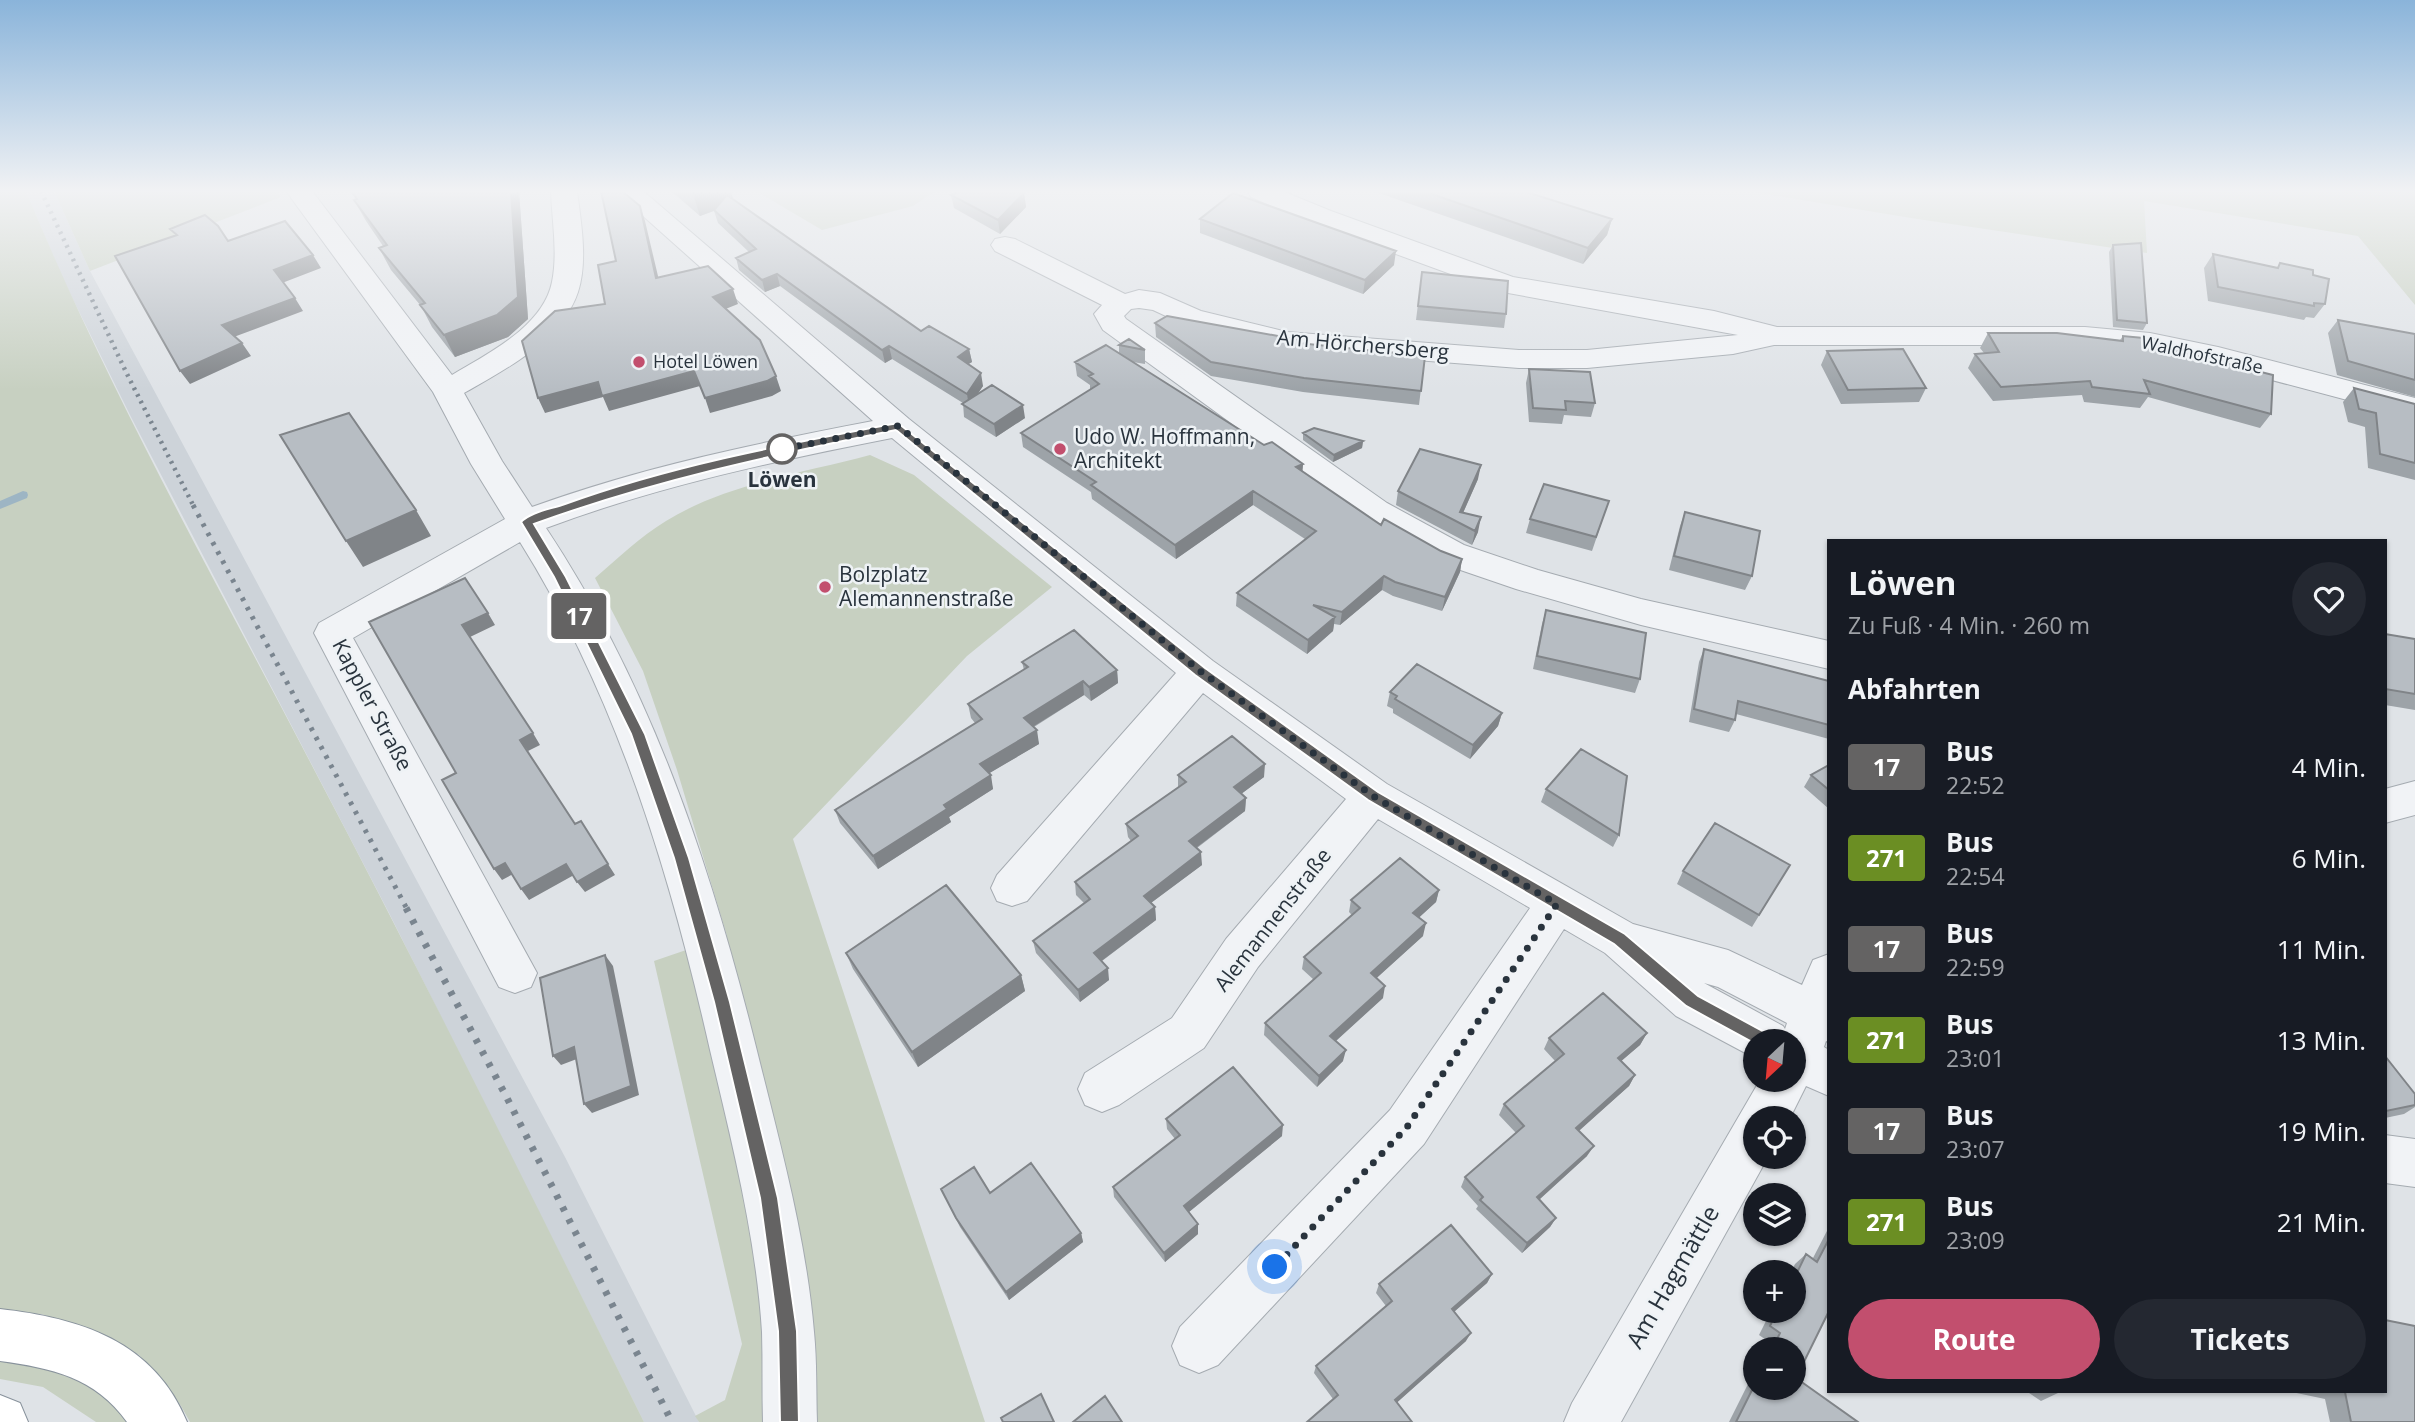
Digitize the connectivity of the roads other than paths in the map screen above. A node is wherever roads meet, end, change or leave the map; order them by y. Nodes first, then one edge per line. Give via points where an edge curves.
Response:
1 (348, 257) edge
2 (567, 257) edge
3 (704, 257) edge
4 (1030, 257) edge
5 (1431, 257) edge
6 (1121, 303) junction
7 (1774, 336) junction
8 (447, 390) junction
9 (2415, 408) edge
10 (898, 426) junction
11 (527, 522) junction
12 (1827, 655) edge
13 (1200, 671) junction
14 (1373, 796) junction
15 (2415, 797) edge
16 (2387, 805) edge
17 (1012, 888) dead end
18 (1557, 904) junction
19 (1619, 939) junction
20 (515, 973) dead end
21 (1824, 1003) edge
22 (1743, 1032) edge
23 (1806, 1038) edge
24 (1102, 1089) dead end
25 (1743, 1154) edge
26 (2387, 1158) edge
27 (2415, 1163) edge
28 (0, 1335) edge
29 (1199, 1346) dead end
30 (160, 1422) edge
31 (790, 1422) edge
32 (1591, 1422) edge

1 - 8 street
2 - 8 street via 563,295 543,323 502,359
3 - 10 street
4 - 6 street
5 - 7 street via 1507,285 1746,326
6 - 7 street, Am Hörchersberg via 1139,299 1160,302 1191,317 1287,341 1519,359 1587,359 1733,345
6 - 12 street via 1109,314 1113,324 1375,511 1452,554 1641,612
7 - 9 street, Waldhofstraße via 2085,336 2150,342
8 - 11 street via 487,464
10 - 11 street via 708,467 589,499
10 - 13 street
11 - 20 street, Kappler Straße via 331,633
11 - 31 street via 560,577 638,734 682,858 769,1198 788,1331
13 - 14 street
13 - 17 street
14 - 18 street
14 - 24 street, Alemannenstraße via 1242,953 1188,1033
15 - 16 street
18 - 19 street
18 - 29 street via 1407,1127
19 - 21 street
19 - 22 street via 1692,1001
21 - 23 street
25 - 32 street, Am Hagmättle
26 - 27 street
28 - 30 highway via 50,1341 94,1358 127,1379

